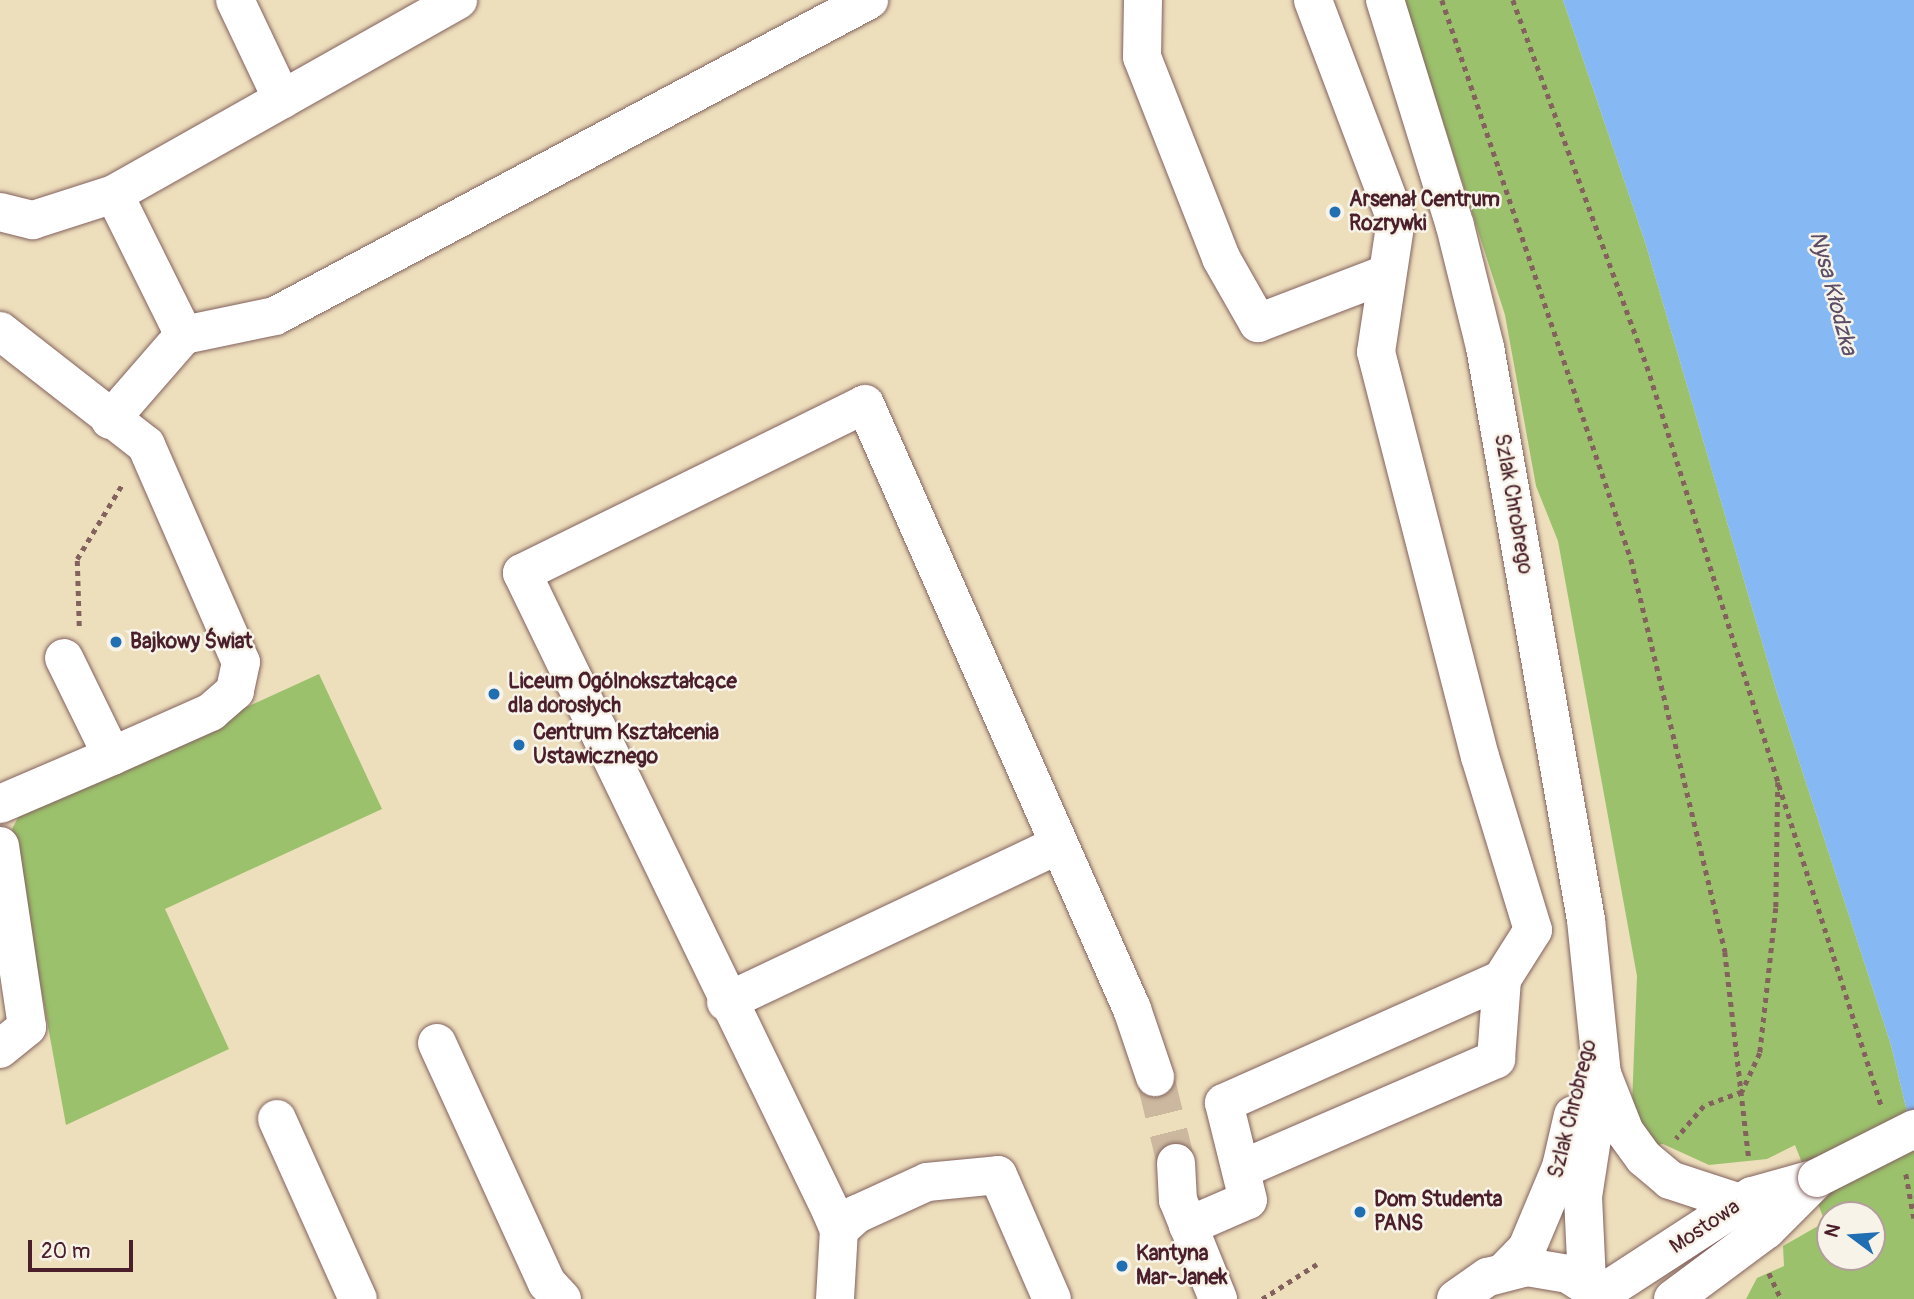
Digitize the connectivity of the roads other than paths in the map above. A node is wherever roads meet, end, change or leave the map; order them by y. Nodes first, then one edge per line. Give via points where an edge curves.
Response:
1 (235, 0) edge
2 (458, 0) edge
3 (869, 0) edge
4 (1143, 0) edge
5 (1313, 0) edge
6 (1385, 0) edge
7 (282, 99) junction
8 (114, 194) junction
9 (0, 212) edge
10 (1384, 275) junction
11 (0, 331) edge
12 (184, 335) junction
13 (110, 420) junction
14 (64, 657) road end
15 (112, 756) junction
16 (0, 804) edge
17 (1059, 845) junction
18 (0, 846) edge
19 (1502, 979) junction
20 (726, 1002) junction
21 (1596, 1018) junction
22 (437, 1043) dead end
23 (0, 1049) edge
24 (1602, 1074) junction
25 (1155, 1077) tunnel mouth
26 (277, 1119) dead end
27 (1899, 1121) edge
28 (1176, 1163) tunnel mouth
29 (1242, 1169) junction
30 (1785, 1198) junction
31 (1740, 1203) junction
32 (1188, 1226) junction
33 (839, 1230) junction
34 (1506, 1270) junction
35 (1598, 1292) edge
36 (358, 1299) edge
37 (562, 1299) edge
38 (835, 1299) edge
39 (1052, 1299) edge
40 (1217, 1299) edge
41 (1456, 1299) edge
42 (1673, 1299) edge

1 - 7 main road
2 - 7 main road
3 - 12 main road via 275,316
4 - 10 main road via 1142,57 1222,258 1258,323
5 - 10 main road via 1396,220
6 - 21 main road, Szlak Chrobrego via 1455,226 1487,359 1586,920
7 - 8 main road
8 - 9 main road via 33,220
8 - 12 main road
10 - 19 main road via 1376,352 1480,757 1533,930
11 - 13 main road
12 - 13 main road
13 - 15 main road via 146,445 241,662 235,691 211,712
14 - 15 main road
15 - 16 main road
17 - 20 main road
17 - 20 main road via 865,404 522,573
17 - 25 main road
18 - 23 main road via 27,1027
19 - 29 main road via 1496,1059
19 - 29 main road via 1224,1103
20 - 33 main road
21 - 24 main road, Szlak Chrobrego
21 - 34 main road, Szlak Chrobrego via 1561,1167 1527,1248
22 - 37 main road via 547,1283
24 - 31 main road via 1625,1132 1644,1158 1670,1180
24 - 35 main road, Szlak Chrobrego via 1583,1197
26 - 36 main road
27 - 30 main road, Mostowa, bridge
28 - 32 main road
29 - 32 main road via 1248,1200
30 - 31 main road, Mostowa
30 - 42 main road, Mostowa
31 - 35 main road, Mostowa
32 - 40 main road
33 - 38 main road
33 - 39 main road via 857,1213 927,1182 998,1175
34 - 35 main road via 1548,1269
34 - 41 main road

